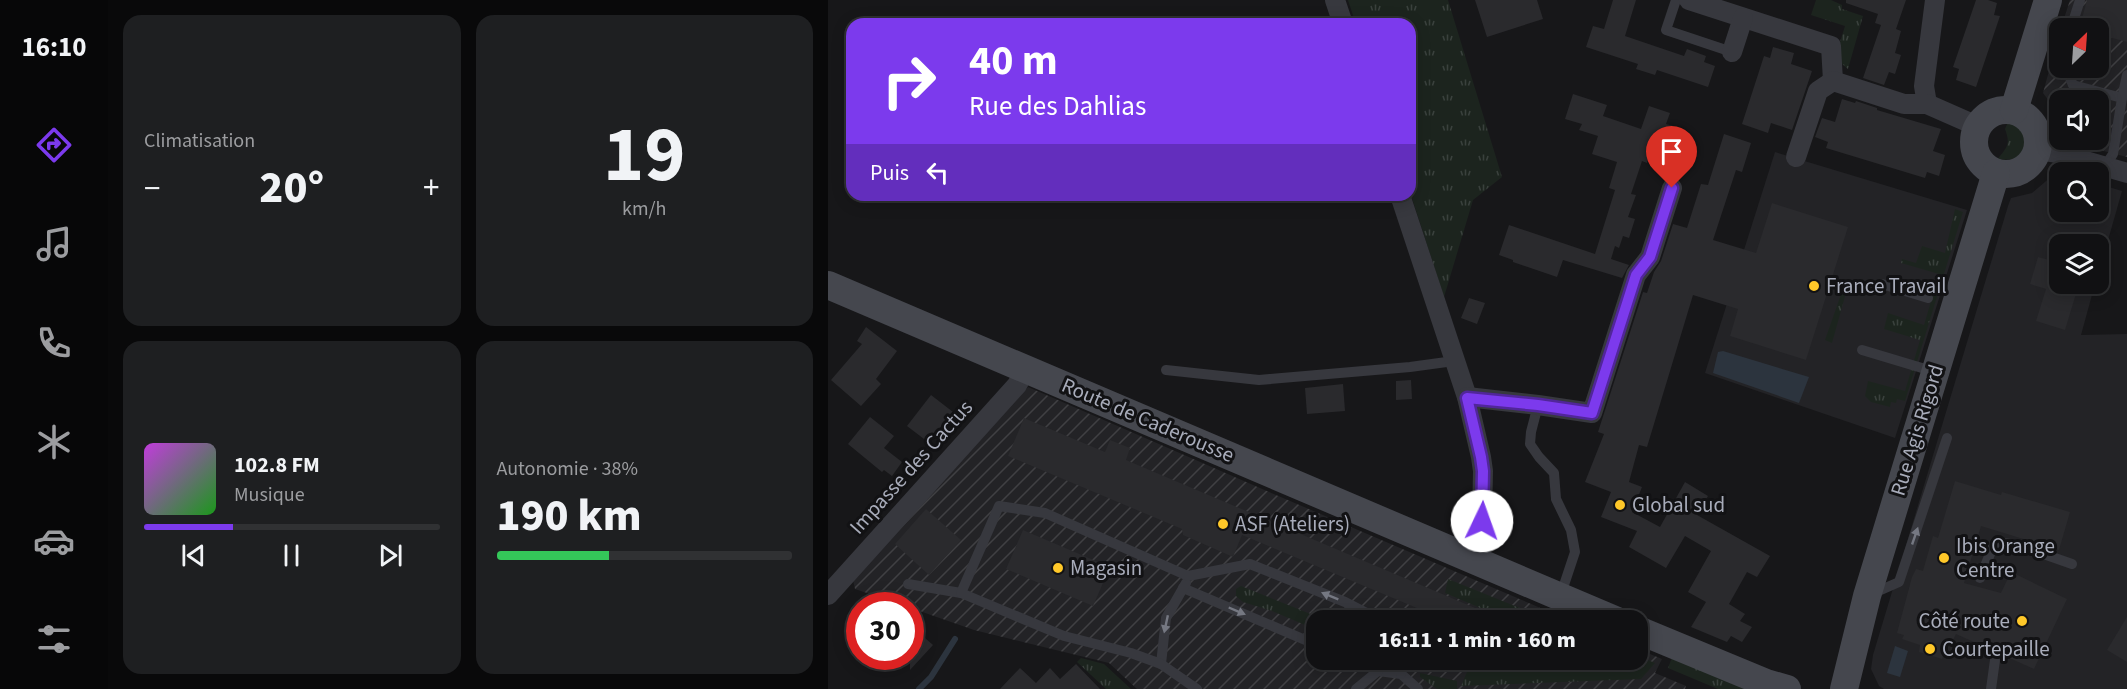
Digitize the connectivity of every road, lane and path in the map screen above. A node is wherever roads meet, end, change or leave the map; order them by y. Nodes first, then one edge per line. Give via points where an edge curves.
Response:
1 (1335, 0) edge
2 (1676, 0) edge
3 (1689, 0) edge
4 (1935, 0) edge
5 (2048, 0) edge
6 (2080, 0) edge
7 (1341, 18) edge
8 (1743, 18) junction
9 (2074, 18) edge
10 (1732, 52) joint
11 (2127, 75) edge
12 (2070, 78) edge
13 (1833, 81) junction
14 (2122, 98) junction
15 (1927, 104) junction
16 (2014, 110) junction
17 (1977, 126) junction
18 (2037, 150) junction
19 (1796, 157) dead end
20 (2091, 162) edge
21 (2108, 162) edge
22 (2109, 167) edge
23 (1996, 173) junction
24 (2127, 173) edge
25 (1672, 188) dead end
26 (1402, 201) edge
27 (1882, 284) dead end
28 (828, 285) edge
29 (1928, 298) dead end
30 (1862, 350) dead end
31 (1454, 360) junction
32 (1922, 368) dead end
33 (1026, 369) junction
34 (1166, 370) dead end
35 (1467, 398) junction
36 (1538, 405) junction
37 (1947, 438) dead end
38 (1467, 557) junction
39 (2072, 564) dead end
40 (1188, 576) junction
41 (1980, 578) dead end
42 (908, 584) dead end
43 (1184, 588) junction
44 (961, 593) junction
45 (828, 595) edge
46 (1867, 596) junction
47 (1560, 597) junction
48 (1361, 610) edge
49 (1591, 610) edge
50 (1648, 634) edge
51 (1306, 640) edge
52 (1995, 660) dead end
53 (1161, 664) junction
54 (1378, 670) joint
55 (1401, 670) edge
56 (1401, 674) junction
57 (1775, 687) edge
58 (1197, 689) edge
59 (1356, 689) edge
60 (1418, 689) edge
61 (1844, 689) edge
62 (1991, 689) edge

1 - 7 street
2 - 10 lane via 1666,30
3 - 8 street
4 - 15 street via 1924,86
5 - 16 main road
6 - 9 lane
8 - 10 street
8 - 13 street via 1831,46
11 - 14 lane
12 - 14 lane via 2073,86
13 - 15 street via 1904,104
13 - 19 street via 1818,91
14 - 21 lane via 2113,154
15 - 17 street
16 - 17 main road via 1996,110
16 - 18 main road via 2031,121 2038,139
17 - 23 main road via 1973,137 1978,159
18 - 20 street
18 - 23 main road via 2032,162 2022,170
22 - 24 street
23 - 46 main road, Rue Agis Rigord
25 - 36 street via 1650,257 1636,275 1592,413
26 - 31 street
27 - 29 lane
28 - 33 main road, Route de Caderousse
30 - 32 lane
31 - 34 lane via 1259,380
31 - 35 street
33 - 38 main road, Route de Caderousse
33 - 45 street, Impasse des Cactus via 1017,384
35 - 36 street
35 - 38 street via 1481,457 1483,493 1482,521
36 - 47 lane via 1530,444 1554,473 1556,499 1571,530 1575,552
46 -> 37 lane via 1899,582
38 - 47 main road, Route de Caderousse
39 - 41 lane via 2018,545 1995,542
40 - 43 lane
40 - 44 lane via 1045,513 999,506
48 -> 40 lane via 1250,564
42 - 44 lane
43 -> 51 lane
43 -> 53 lane via 1166,618
44 - 53 lane via 1064,636 1131,652
46 - 61 main road, Rue Agis Rigord
47 - 49 main road, Route de Caderousse
50 - 57 main road
52 - 62 lane
53 - 58 lane
54 - 56 lane
54 - 59 lane
55 - 56 lane
56 - 60 lane

